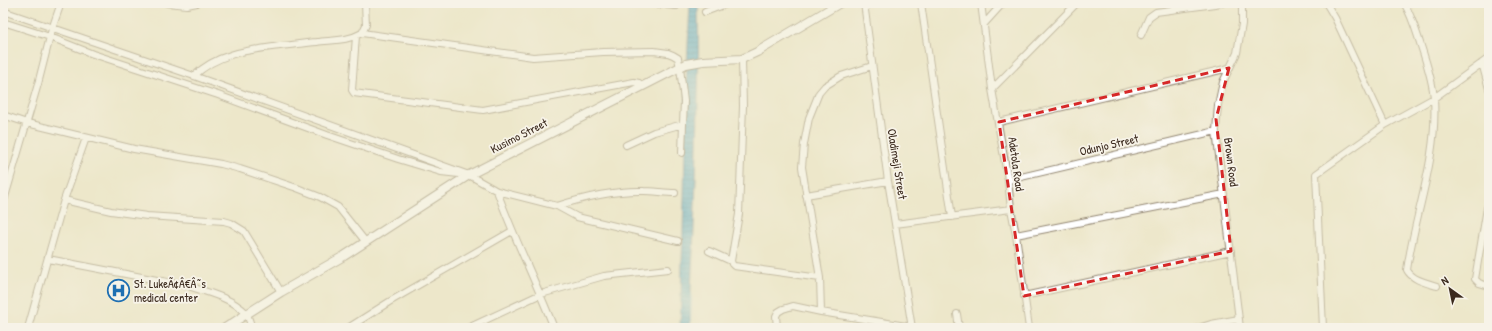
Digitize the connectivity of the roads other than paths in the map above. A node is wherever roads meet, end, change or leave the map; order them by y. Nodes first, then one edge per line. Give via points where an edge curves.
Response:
1 (61, 3) edge
2 (167, 3) edge
3 (197, 3) edge
4 (365, 3) edge
5 (648, 3) edge
6 (729, 3) edge
7 (840, 3) edge
8 (864, 3) edge
9 (921, 3) edge
10 (981, 3) edge
11 (1003, 3) edge
12 (1077, 3) edge
13 (1222, 3) edge
14 (1242, 3) edge
15 (1326, 3) edge
16 (1404, 3) edge
17 (676, 6) dead end
18 (3, 11) edge
19 (705, 12) dead end
20 (3, 22) edge
21 (984, 24) junction
22 (52, 29) junction
23 (359, 34) junction
24 (1141, 35) dead end
25 (50, 37) junction
26 (1489, 58) edge
27 (742, 59) junction
28 (150, 61) junction
29 (1482, 63) junction
30 (683, 66) junction
31 (872, 66) junction
32 (1230, 68) junction
33 (146, 71) junction
34 (194, 76) junction
35 (643, 86) junction
36 (992, 89) junction
37 (1489, 89) edge
38 (1434, 98) junction
39 (3, 115) edge
40 (998, 122) junction
41 (27, 123) junction
42 (683, 124) junction
43 (1384, 125) junction
44 (1216, 131) junction
45 (86, 138) junction
46 (626, 145) dead end
47 (682, 153) dead end
48 (469, 175) junction
49 (1008, 180) junction
50 (888, 181) junction
51 (497, 191) junction
52 (675, 193) dead end
53 (806, 194) junction
54 (1224, 194) junction
55 (64, 200) junction
56 (3, 204) edge
57 (558, 206) junction
58 (1487, 208) dead end
59 (1011, 209) junction
60 (952, 217) junction
61 (895, 224) junction
62 (512, 231) junction
63 (1016, 236) junction
64 (366, 241) junction
65 (678, 241) dead end
66 (709, 251) dead end
67 (1231, 251) junction
68 (48, 259) junction
69 (731, 261) junction
70 (668, 269) dead end
71 (820, 278) junction
72 (1437, 286) dead end
73 (1489, 286) edge
74 (281, 292) junction
75 (541, 294) junction
76 (1024, 296) junction
77 (822, 312) junction
78 (246, 314) junction
79 (957, 314) dead end
80 (1239, 320) junction
81 (28, 328) edge
82 (225, 328) edge
83 (252, 328) edge
84 (348, 328) edge
85 (468, 328) edge
86 (554, 328) edge
87 (662, 328) edge
88 (665, 328) edge
89 (777, 328) edge
90 (912, 328) edge
91 (959, 328) edge
92 (1029, 328) edge
93 (1198, 328) edge
94 (1240, 328) edge
95 (1323, 328) edge

1 - 22 street
2 - 3 street
4 - 23 street via 366,25
5 - 17 street
6 - 19 street
7 - 27 street, Kusimo Street
8 - 31 street, Oladimeji Street
9 - 60 street
10 - 21 street, Adetola Road
11 - 21 street
12 - 36 street
13 - 24 street via 1156,12 1149,17
14 - 32 street, Brown Road via 1242,24 1237,53
15 - 43 street
16 - 38 street via 1424,58
18 - 22 street
20 - 25 street
21 - 36 street, Adetola Road
22 - 25 street
22 - 28 street
23 - 30 street via 533,57 654,51 674,54
23 - 34 street via 338,40 242,52 212,62
23 - 35 street via 352,90 354,93 483,110 634,82
25 - 33 street
25 - 41 street
26 - 29 street
27 - 30 street, Kusimo Street
27 - 69 street via 739,214
28 - 33 street
28 - 34 street
29 - 37 street
29 - 38 street
30 - 35 street, Kusimo Street
30 - 42 street
31 - 50 street, Oladimeji Street
31 - 53 street via 837,78 824,86 819,93 809,118 804,144 802,167
32 - 40 street
32 - 44 street, Brown Road via 1223,82
33 - 48 street via 398,159 441,172
34 - 48 street
35 - 48 street, Kusimo Street
36 - 40 street, Adetola Road
38 - 43 street
38 - 72 street via 1429,170 1407,270 1420,281
39 - 41 street
40 - 49 street, Adetola Road
41 - 45 street
41 - 56 street
42 - 46 street via 654,132
42 - 47 street
43 - 95 street via 1316,174
44 - 49 street, Odunjo Street
44 - 54 street, Brown Road
45 - 55 street
45 - 64 street via 221,164 320,197 338,207
48 - 51 street
48 - 64 street, Kusimo Street
49 - 59 street, Adetola Road
50 - 53 street
50 - 61 street, Oladimeji Street
51 - 57 street
51 - 62 street
52 - 57 street via 616,192 581,198
53 - 71 street
54 - 63 street
54 - 67 street, Brown Road
55 - 68 street
55 - 74 street via 147,216 231,223 244,231
57 - 65 street via 577,217
58 - 73 street via 1475,278 1479,283
59 - 60 street
59 - 63 street, Adetola Road
60 - 61 street
61 - 90 street, Oladimeji Street
62 - 75 street
62 - 84 street via 388,302
63 - 76 street, Adetola Road
64 - 74 street, Kusimo Street
66 - 69 street
67 - 76 street
67 - 80 street, Brown Road
68 - 78 street via 188,286 219,297
68 - 81 street
69 - 71 street via 734,266
70 - 75 street via 604,276
71 - 77 street
74 - 78 street, Kusimo Street
75 - 85 street
75 - 86 street
76 - 92 street, Adetola Road
77 - 89 street via 798,306 788,307 778,312
77 - 90 street
78 - 82 street, Kusimo Street
78 - 83 street
79 - 91 street
80 - 93 street
80 - 94 street, Brown Road
87 - 88 street

